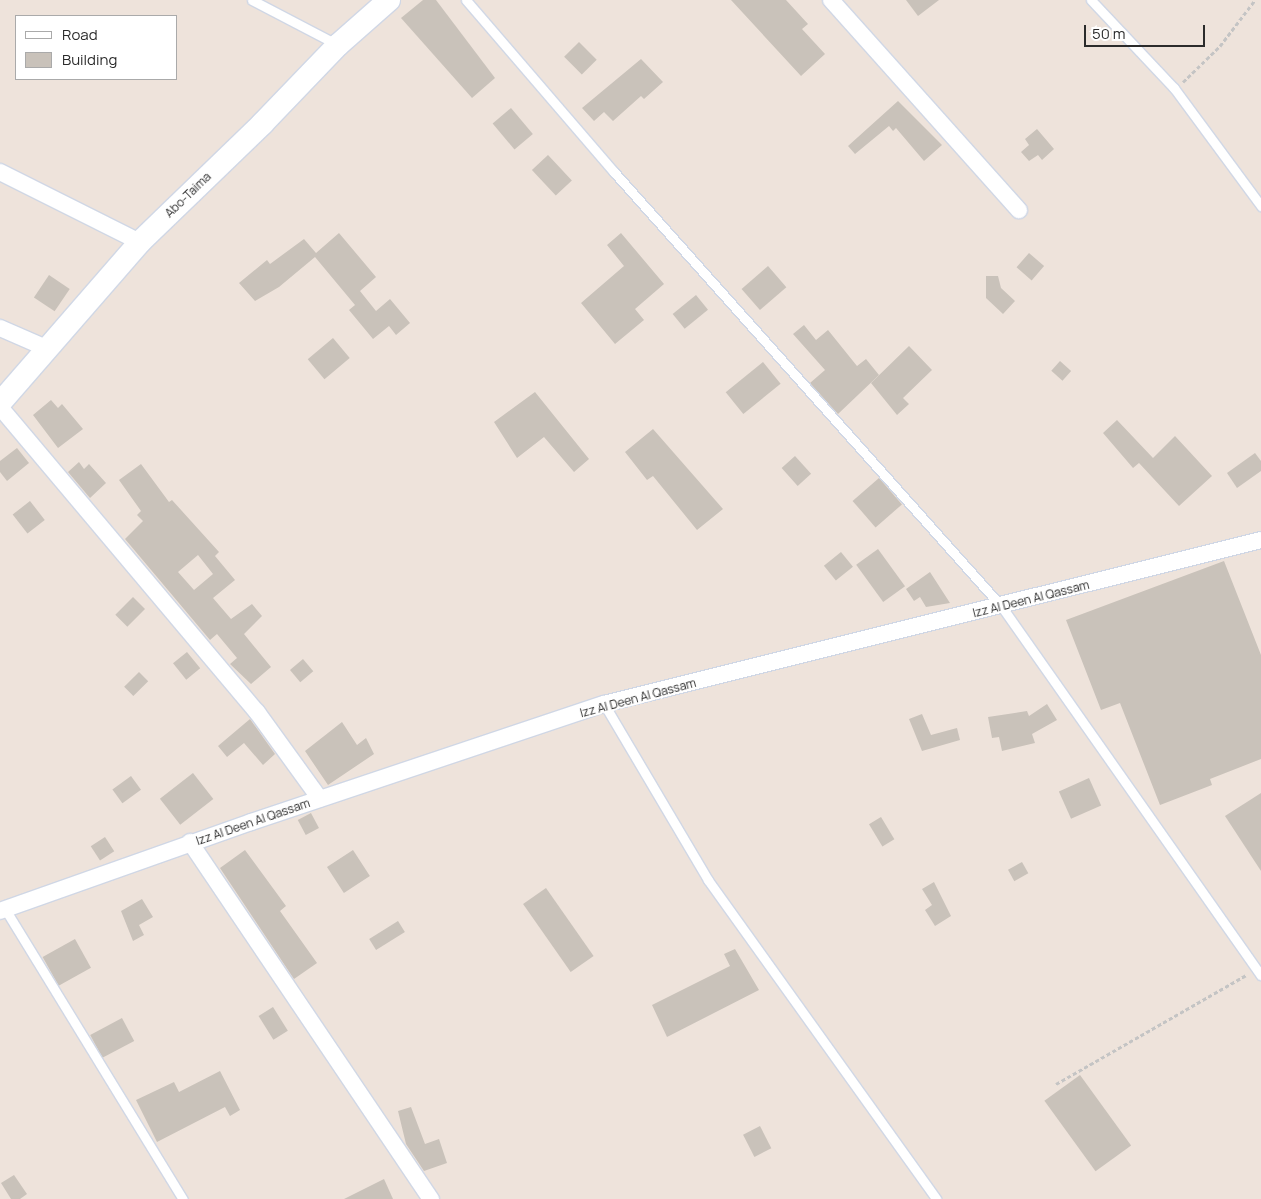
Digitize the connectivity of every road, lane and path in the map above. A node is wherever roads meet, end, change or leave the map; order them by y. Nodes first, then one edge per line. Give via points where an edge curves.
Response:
1 (252, 0) edge
2 (389, 0) edge
3 (466, 0) edge
4 (831, 0) edge
5 (1091, 0) edge
6 (1255, 0) edge
7 (338, 44) junction
8 (1174, 88) junction
9 (0, 172) edge
10 (1261, 206) edge
11 (1019, 210) dead end
12 (140, 242) junction
13 (0, 328) edge
14 (46, 348) junction
15 (0, 405) edge
16 (1261, 540) edge
17 (1002, 607) junction
18 (604, 704) junction
19 (320, 799) junction
20 (190, 842) junction
21 (3, 910) edge
22 (1258, 972) edge
23 (1056, 1084) dead end
24 (183, 1199) edge
25 (431, 1199) edge
26 (936, 1199) edge

1 - 7 lane
2 - 7 street, Abo-Taima
3 - 17 lane via 621,180
4 - 11 street
5 - 8 lane
6 - 8 path via 1220,46
7 - 12 street, Abo-Taima via 262,124
8 - 10 lane
9 - 12 street
12 - 14 street, Abo-Taima
13 - 14 street
14 - 15 street, Abo-Taima
15 - 19 street via 257,712
16 - 17 street, Izz Al Deen Al Qassam
17 - 18 street, Izz Al Deen Al Qassam
17 - 22 lane
18 - 19 street, Izz Al Deen Al Qassam
18 - 26 lane via 708,880
19 - 20 street, Izz Al Deen Al Qassam
20 - 21 street, Izz Al Deen Al Qassam
20 - 25 street
21 - 24 lane
22 - 23 path

